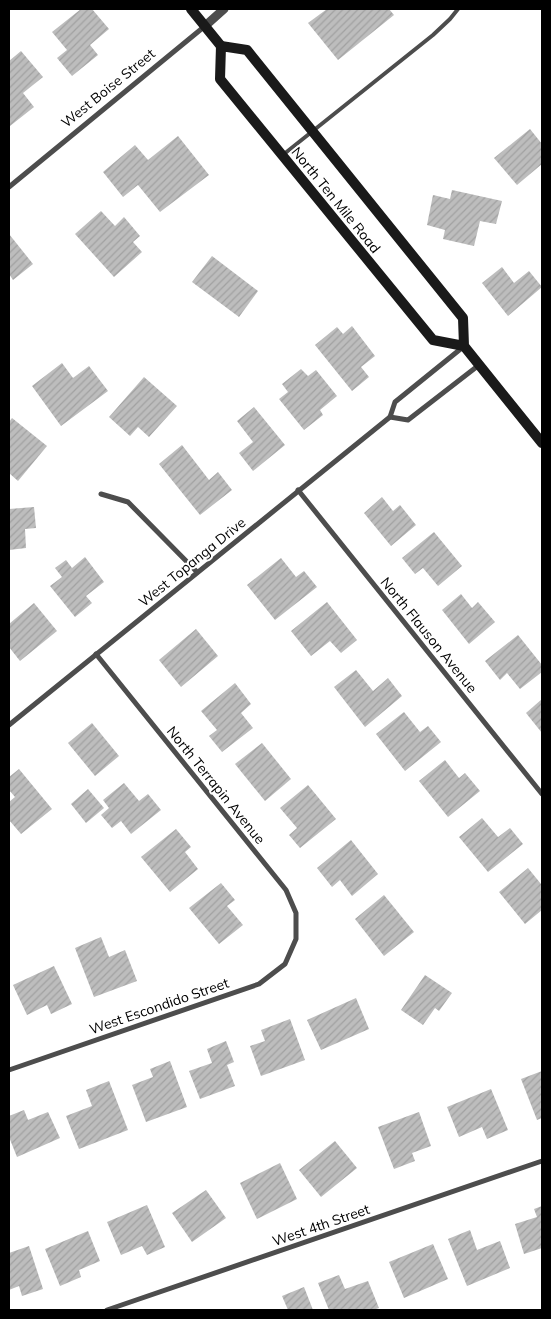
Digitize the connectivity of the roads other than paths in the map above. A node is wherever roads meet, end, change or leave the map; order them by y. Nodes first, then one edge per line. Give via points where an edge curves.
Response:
1 (190, 9) edge
2 (224, 9) edge
3 (458, 9) edge
4 (205, 26) junction
5 (221, 46) junction
6 (313, 131) junction
7 (282, 156) junction
8 (9, 187) edge
9 (464, 346) junction
10 (479, 365) junction
11 (390, 417) junction
12 (542, 444) edge
13 (298, 490) junction
14 (101, 494) dead end
15 (197, 572) junction
16 (96, 654) junction
17 (9, 725) edge
18 (542, 794) edge
19 (296, 939) joint
20 (9, 1070) edge
21 (542, 1161) edge
22 (107, 1310) edge

1 - 4 main road
2 - 4 street, West Boise Street
3 - 6 lane via 433,35
4 - 5 main road
4 - 8 street, West Boise Street
5 - 6 main road, North Ten Mile Road via 247,50
5 - 7 main road, North Ten Mile Road via 220,79
6 - 7 lane
6 - 9 main road, North Ten Mile Road via 463,318
7 - 9 main road, North Ten Mile Road via 434,340
9 - 10 main road
9 - 11 street, West Topanga Drive via 395,402
10 - 11 street via 408,420
10 - 12 main road
11 - 13 street, West Topanga Drive
13 - 15 street, West Topanga Drive
13 - 18 street, North Flauson Avenue
14 - 15 street via 128,502
15 - 16 street, West Topanga Drive
16 - 17 street, West Topanga Drive
16 - 19 street, North Terrapin Avenue via 286,890 296,913
19 - 20 street, West Escondido Street via 285,964 259,984
21 - 22 street, West 4th Street

